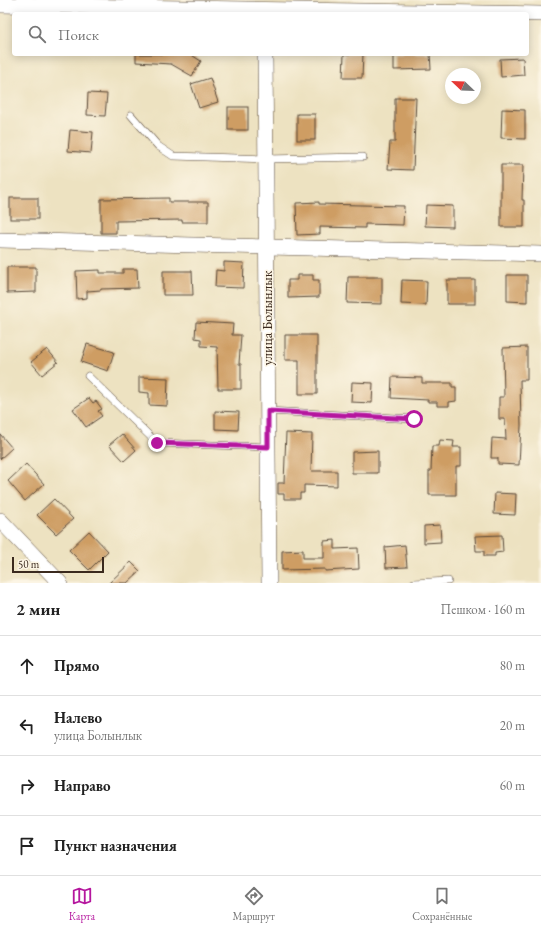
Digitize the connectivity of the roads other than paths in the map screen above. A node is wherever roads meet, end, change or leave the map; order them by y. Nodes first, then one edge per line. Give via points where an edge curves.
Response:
1 (0, 5) edge
2 (265, 12) edge
3 (529, 14) edge
4 (541, 14) edge
5 (265, 56) edge
6 (131, 115) dead end
7 (363, 157) dead end
8 (266, 159) junction
9 (0, 240) edge
10 (267, 247) junction
11 (541, 254) edge
12 (88, 376) dead end
13 (268, 411) junction
14 (414, 419) dead end
15 (268, 447) junction
16 (0, 520) edge
17 (448, 581) dead end
18 (60, 583) edge
19 (269, 583) edge
20 (414, 583) edge

1 - 2 street
3 - 4 street
5 - 8 street, улица Болынлык
6 - 8 lane via 158,146 173,156
7 - 8 lane
8 - 10 street, улица Болынлык
9 - 10 street
10 - 11 street
10 - 13 street, улица Болынлык
12 - 15 lane via 157,443
13 - 14 lane
13 - 15 street, улица Болынлык
15 - 19 street, улица Болынлык
16 - 18 street
17 - 20 lane

